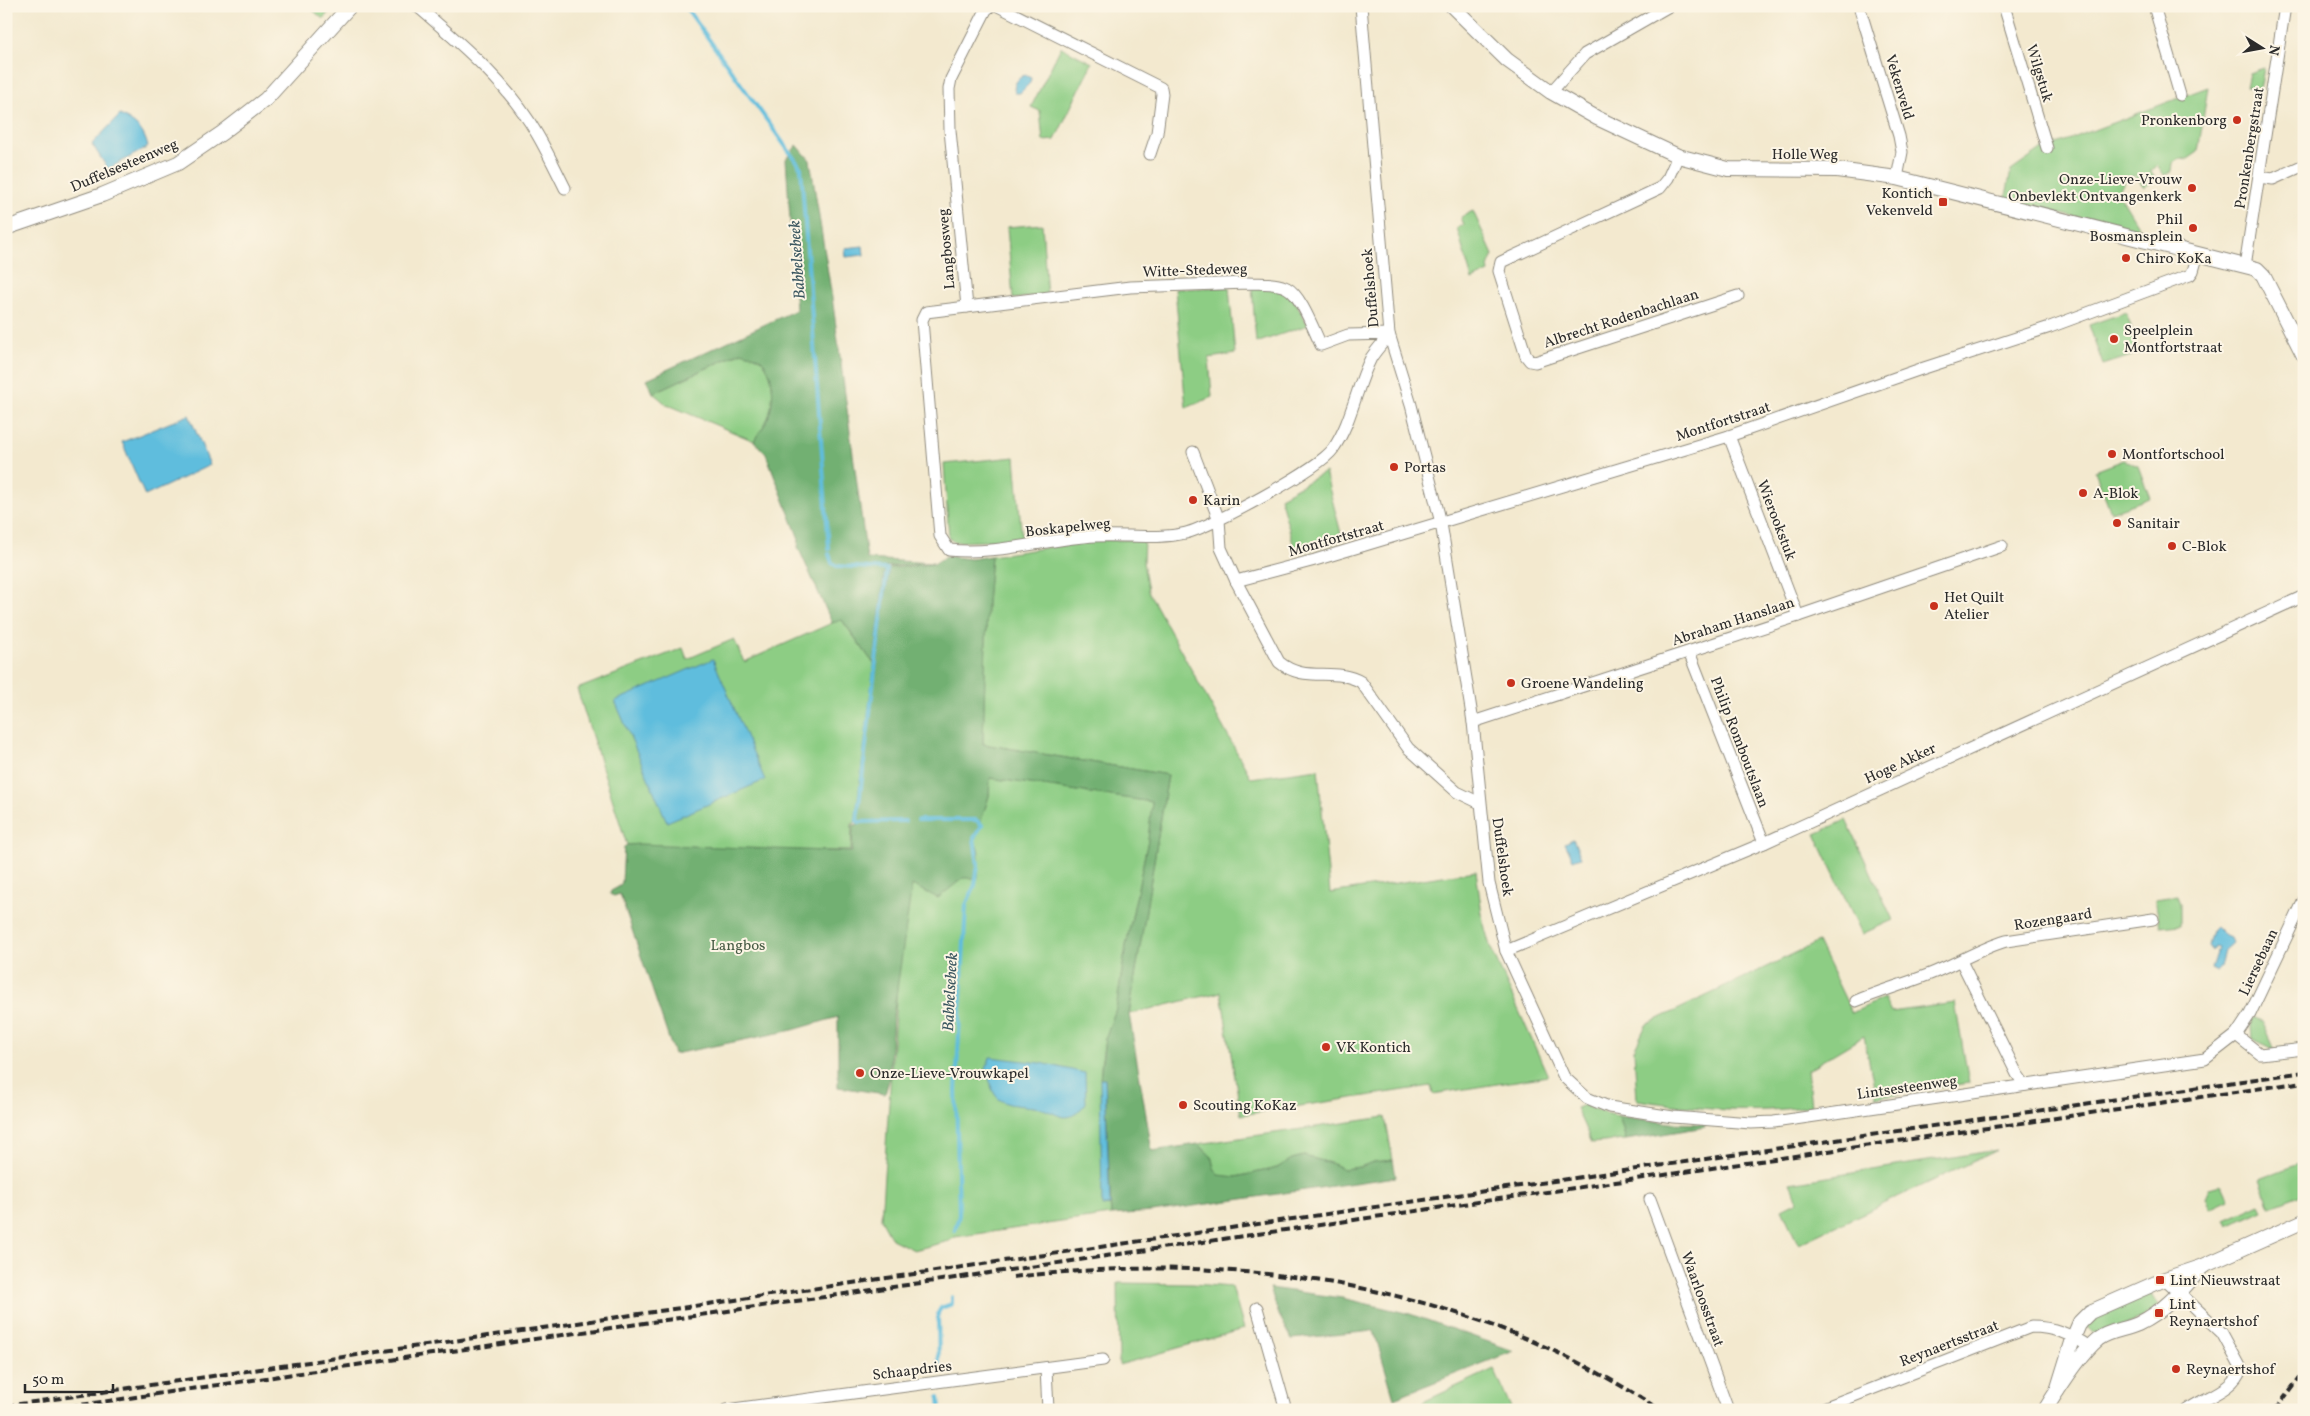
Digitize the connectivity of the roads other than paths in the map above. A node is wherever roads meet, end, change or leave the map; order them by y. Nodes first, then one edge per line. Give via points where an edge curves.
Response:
1 (350, 6) edge
2 (417, 6) edge
3 (991, 6) edge
4 (998, 6) edge
5 (1361, 6) edge
6 (1452, 6) edge
7 (1669, 6) edge
8 (1859, 6) edge
9 (2004, 6) edge
10 (2154, 6) edge
11 (2285, 6) edge
12 (1656, 9) edge
13 (1551, 92) junction
14 (2180, 95) dead end
15 (2047, 148) dead end
16 (1150, 154) dead end
17 (1678, 156) junction
18 (2304, 165) edge
19 (2259, 177) junction
20 (1897, 178) junction
21 (565, 188) dead end
22 (6, 228) edge
23 (2198, 254) junction
24 (2245, 266) junction
25 (1738, 296) dead end
26 (966, 306) junction
27 (1389, 334) junction
28 (2304, 356) edge
29 (1728, 436) junction
30 (1193, 452) dead end
31 (1219, 520) junction
32 (1442, 523) junction
33 (2002, 546) dead end
34 (949, 550) joint
35 (1236, 581) junction
36 (2304, 596) edge
37 (1798, 616) junction
38 (1689, 652) junction
39 (1473, 722) junction
40 (1480, 803) junction
41 (1764, 843) junction
42 (2304, 900) edge
43 (2153, 918) dead end
44 (1506, 951) junction
45 (1961, 961) junction
46 (1856, 1001) dead end
47 (2236, 1035) junction
48 (2304, 1049) edge
49 (2205, 1059) joint
50 (2025, 1085) junction
51 (1613, 1107) joint
52 (1650, 1199) dead end
53 (2304, 1221) edge
54 (2201, 1267) junction
55 (2165, 1279) junction
56 (2180, 1294) junction
57 (1257, 1308) dead end
58 (2074, 1336) junction
59 (2090, 1347) junction
60 (1103, 1360) dead end
61 (1046, 1368) junction
62 (2057, 1391) junction
63 (726, 1410) edge
64 (1048, 1410) edge
65 (1286, 1410) edge
66 (1728, 1410) edge
67 (1818, 1410) edge
68 (2045, 1410) edge
69 (2187, 1410) edge

1 - 22 street, Duffelsesteenweg via 266,99 178,163 102,195
2 - 21 street via 473,54 505,90 536,132
3 - 26 street, Langbosweg via 986,10 949,84 950,130
4 - 16 street via 1160,88 1157,133
5 - 27 street, Duffelshoek
6 - 13 street, Holle Weg via 1507,60
7 - 12 street
8 - 20 street, Vekenveld via 1899,136 1902,152
9 - 15 street, Wilgstuk
10 - 14 street
11 - 19 street, Pronkenbergstraat
12 - 13 street via 1585,54
13 - 17 street, Holle Weg via 1597,118
17 - 20 street, Holle Weg via 1728,169 1838,170
17 - 25 street, Albrecht Rodenbachlaan via 1668,178 1656,190 1501,262 1499,271 1526,356 1535,362
18 - 19 street via 2273,179
19 - 24 street, Pronkenbergstraat
20 - 23 street, Holle Weg
23 - 24 street, Holle Weg
23 - 29 street, Montfortstraat via 2190,275 2050,327
24 - 28 street, Holle Weg via 2257,269 2263,275
26 - 27 street, Witte-Stedeweg via 1130,287 1265,284 1287,287 1292,291 1321,345 1348,335
26 - 34 street, Langbosweg via 928,311 922,320 940,536
27 - 31 street, Duffelshoek via 1372,358 1332,450 1312,467
27 - 32 street
29 - 32 street, Montfortstraat
29 - 37 street, Wierookstuk
30 - 31 street, Duffelshoek
31 - 34 street, Boskapelweg via 1186,533 1143,537 1097,536 988,551
31 - 35 street, Duffelshoek via 1221,548
32 - 35 street, Montfortstraat
32 - 39 street
33 - 37 street, Abraham Hanslaan
35 - 40 street, Duffelshoek via 1279,662 1290,670 1306,674 1350,675 1361,682 1408,748 1457,792
36 - 41 street, Hoge Akker
37 - 38 street, Abraham Hanslaan
38 - 39 street, Abraham Hanslaan
38 - 41 street, Philip Romboutslaan
39 - 40 street
40 - 44 street, Duffelshoek via 1489,883
41 - 44 street, Hoge Akker
42 - 47 street, Liersebaan via 2257,1000
43 - 45 street, Rozengaard via 2006,941
44 - 51 street, Duffelshoek via 1564,1077 1587,1098
45 - 46 street, Rozengaard
45 - 50 street
47 - 48 street via 2260,1054
47 - 49 street, Liersebaan
49 - 50 street, Lintsesteenweg
50 - 51 street, Lintsesteenweg via 1774,1122 1673,1117
52 - 66 street, Waarloosstraat
53 - 54 street
54 - 55 street
54 - 56 street
55 - 56 street
55 - 58 street via 2090,1312 2080,1322
56 - 59 street via 2158,1312 2137,1324 2099,1338
56 - 69 street via 2222,1333 2241,1368 2229,1385
57 - 65 street
58 - 59 street, Reynaertsstraat
58 - 62 street
58 - 67 street, Reynaertsstraat via 2049,1327 2031,1326
59 - 62 street
60 - 61 street, Schaapdries
61 - 63 street, Schaapdries
61 - 64 street
62 - 68 street

